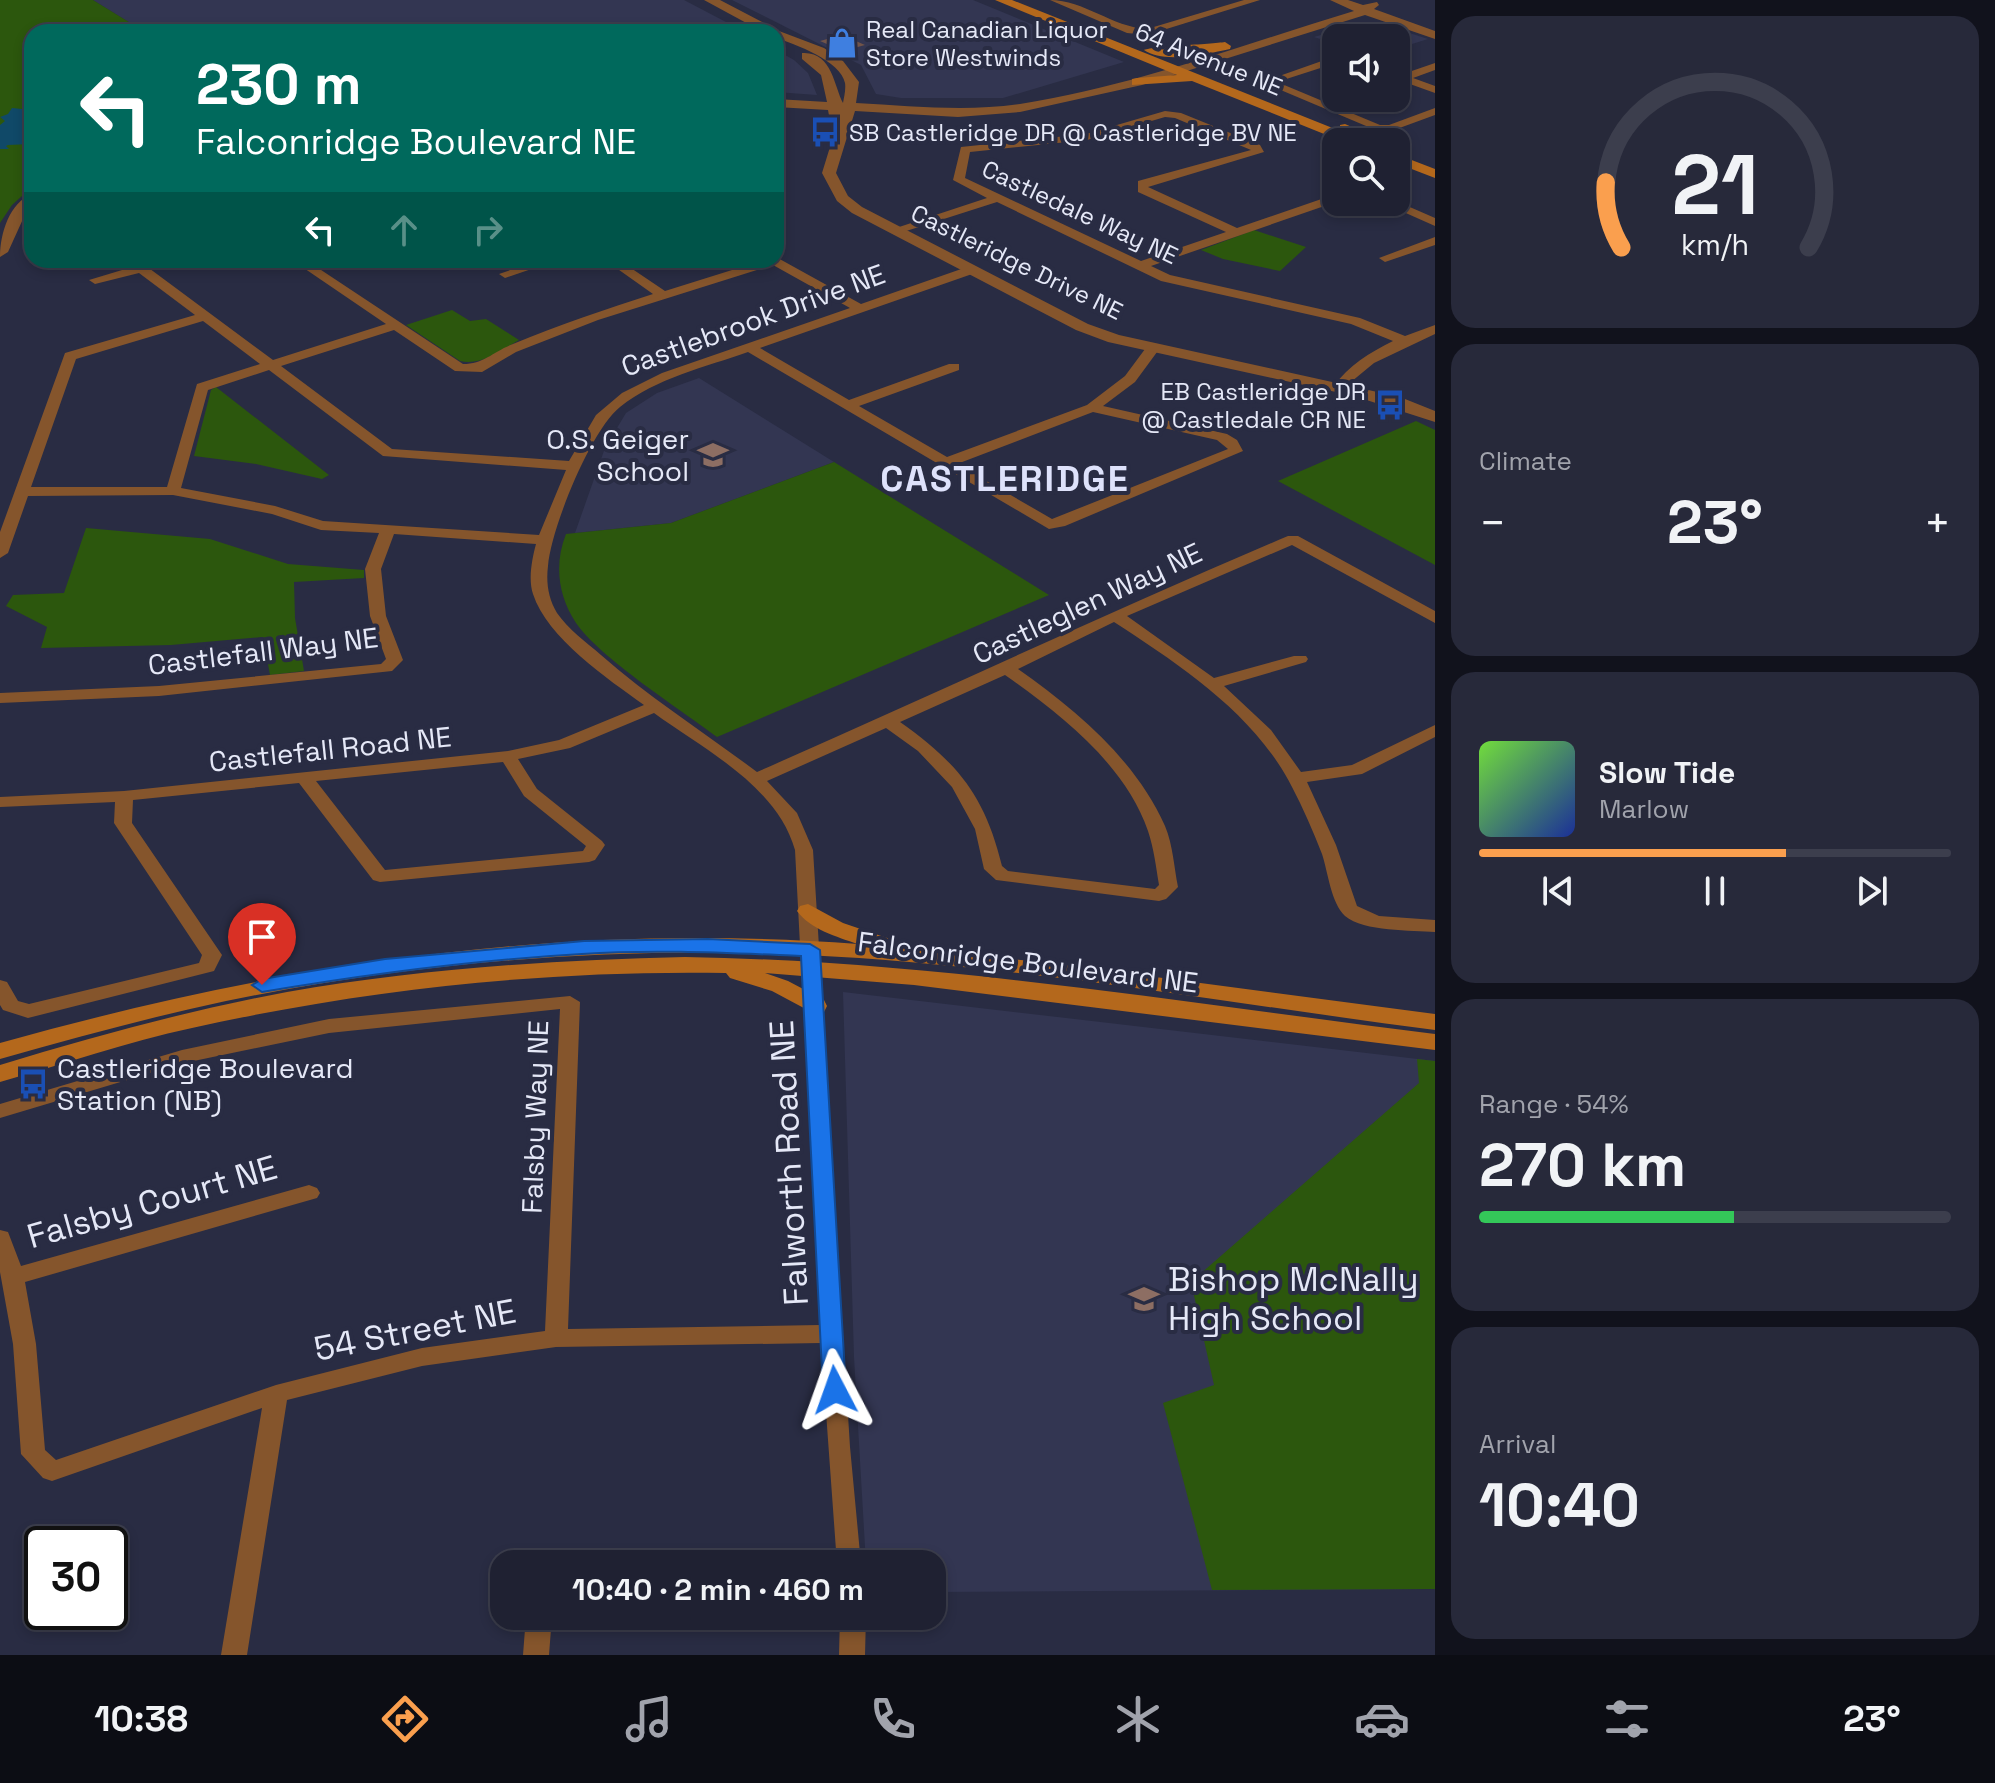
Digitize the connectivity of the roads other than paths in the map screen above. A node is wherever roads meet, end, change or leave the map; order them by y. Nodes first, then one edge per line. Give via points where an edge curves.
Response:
1 (710, 0) edge
2 (1001, 0) edge
3 (1025, 0) edge
4 (1057, 0) edge
5 (1255, 0) edge
6 (1336, 0) edge
7 (1364, 6) edge
8 (1401, 23) junction
9 (757, 24) edge
10 (1322, 24) edge
11 (1323, 24) joint
12 (1435, 28) edge
13 (1435, 35) edge
14 (784, 36) edge
15 (784, 44) edge
16 (1225, 46) junction
17 (1123, 48) junction
18 (1150, 50) junction
19 (1211, 59) junction
20 (1322, 64) edge
21 (1176, 65) junction
22 (1435, 66) edge
23 (1410, 73) edge
24 (1139, 76) junction
25 (1200, 79) junction
26 (1410, 80) edge
27 (1243, 88) junction
28 (1435, 90) edge
29 (845, 102) junction
30 (784, 103) edge
31 (1322, 105) edge
32 (1435, 111) edge
33 (1339, 112) edge
34 (1322, 128) edge
35 (1344, 128) edge
36 (1410, 154) edge
37 (1410, 164) edge
38 (1435, 164) edge
39 (1435, 174) edge
40 (998, 198) junction
41 (1322, 203) edge
42 (24, 208) edge
43 (1410, 212) edge
44 (1435, 222) edge
45 (896, 230) junction
46 (1236, 232) junction
47 (1435, 241) edge
48 (0, 252) edge
49 (1385, 258) dead end
50 (784, 266) edge
51 (1140, 266) junction
52 (125, 268) edge
53 (140, 268) edge
54 (310, 268) edge
55 (525, 268) edge
56 (623, 268) edge
57 (748, 268) edge
58 (971, 270) junction
59 (505, 274) dead end
60 (95, 280) dead end
61 (663, 295) junction
62 (861, 309) junction
63 (205, 316) junction
64 (394, 326) junction
65 (1435, 329) edge
66 (1404, 341) junction
67 (751, 348) junction
68 (1153, 348) junction
69 (270, 366) junction
70 (954, 367) dead end
71 (1340, 387) junction
72 (848, 405) junction
73 (1092, 408) junction
74 (1435, 417) edge
75 (945, 463) junction
76 (574, 466) junction
77 (173, 491) junction
78 (22, 492) junction
79 (388, 530) junction
80 (542, 540) junction
81 (0, 553) edge
82 (1115, 615) junction
83 (1435, 618) edge
84 (1300, 659) dead end
85 (1006, 668) junction
86 (1213, 684) junction
87 (0, 698) edge
88 (657, 706) junction
89 (889, 722) junction
90 (1435, 730) edge
91 (508, 756) junction
92 (1297, 778) junction
93 (305, 779) junction
94 (754, 780) junction
95 (124, 796) junction
96 (0, 802) edge
97 (808, 911) junction
98 (1435, 926) edge
99 (920, 956) junction
100 (811, 959) junction
101 (714, 966) junction
102 (0, 986) edge
103 (815, 1006) junction
104 (1435, 1022) edge
105 (1435, 1042) edge
106 (0, 1051) edge
107 (0, 1074) edge
108 (0, 1111) edge
109 (309, 1193) dead end
110 (0, 1238) edge
111 (15, 1276) junction
112 (831, 1334) junction
113 (556, 1338) junction
114 (276, 1394) junction
115 (848, 1550) edge
116 (538, 1630) edge
117 (853, 1630) edge
118 (234, 1655) edge
119 (536, 1655) edge
120 (852, 1655) edge

1 - 9 street
2 - 17 main road, 64 Avenue NE
3 - 18 main road, 64 Avenue NE
4 - 5 street via 1131,31 1147,32
6 - 7 street
7 - 8 street
7 - 11 street
7 - 12 street
7 - 16 street
8 - 11 street via 1372,18
8 - 13 street
10 - 19 street
14 - 29 street via 838,63 852,82
15 - 29 street via 823,67
16 - 18 main road
16 - 21 street
17 - 21 main road, 64 Avenue NE
17 - 24 main road via 1140,61
18 - 21 main road, 64 Avenue NE
19 - 21 street
19 - 27 main road via 1216,71
20 - 31 street via 1267,82
21 - 24 street
21 - 25 main road, 64 Avenue NE
21 - 27 main road, 64 Avenue NE
22 - 23 street
24 - 25 main road
24 - 29 street via 1045,97 944,110
25 - 34 main road, 64 Avenue NE
26 - 28 street
27 - 35 main road, 64 Avenue NE
29 - 30 street
29 - 45 street, Castleridge Drive NE via 846,123 829,173 833,186 857,210
32 - 33 street via 1390,128
36 - 38 main road
37 - 39 main road
40 - 45 street
40 - 46 street, Castledale Way NE via 959,180 965,149 1087,137 1177,115 1258,152 1142,184 1142,189
40 - 51 street, Castledale Way NE
41 - 46 street
42 - 48 street
43 - 44 street
45 - 58 street, Castleridge Drive NE
46 - 51 street
47 - 49 street
50 - 62 street
51 - 66 street, Castledale Way NE via 1192,286 1355,321
52 - 60 street
53 - 63 street
54 - 64 street
55 - 59 street
56 - 61 street
57 - 61 street
58 - 62 street, Castlebrook Drive NE
58 - 68 street, Castleridge Drive NE via 1082,327
61 - 64 street via 545,335 482,368 460,368
62 - 67 street, Castlebrook Drive NE
63 - 69 street
63 - 78 street via 70,356
64 - 69 street
65 - 66 street
66 - 71 street via 1359,367
67 - 72 street
67 - 76 street, Castlebrook Drive NE via 626,395 607,408
68 - 71 street, Castleridge Drive NE
68 - 73 street via 1130,379
69 - 76 street via 388,453
69 - 77 street via 202,387
70 - 72 street
71 - 74 street, Castleridge Drive NE
72 - 75 street
73 - 75 street
73 - 75 street via 1222,437 1236,451 1049,524
76 - 80 street, Castlebrook Drive NE
77 - 78 street
77 - 79 street via 247,503 321,525
78 - 81 street
79 - 80 street
79 - 87 street, Castlefall Way NE via 373,569 378,616 395,660 386,668 159,691
80 - 88 street, Castlebrook Drive NE via 540,595 563,631
82 - 83 street, Castleglen Way NE via 1293,539
82 - 85 street, Castleglen Way NE
82 - 86 street
84 - 86 street
85 - 89 street, Castleglen Way NE
85 - 89 street via 1093,735 1127,779 1156,829 1169,887 1159,895 1003,876 993,869 984,829 960,785 924,747
86 - 92 street
88 - 91 street, Castlefall Road NE via 564,744
88 - 94 street, Castlebrook Drive NE
89 - 94 street, Castleglen Way NE
90 - 92 street via 1356,770
91 - 93 street, Castlefall Road NE
91 - 93 street via 530,792 596,845 589,856 380,876
92 - 98 street via 1328,841 1349,910 1361,919
93 - 95 street, Castlefall Road NE
94 - 97 street, Castlebrook Drive NE via 797,825
95 - 96 street, Castlefall Road NE
95 - 102 street via 123,823 212,955 207,967 28,1011 10,1005
97 - 99 main road via 835,928
97 - 100 street, Castlebrook Drive NE
99 - 100 main road, Falconridge Boulevard NE
99 - 104 main road, Falconridge Boulevard NE
100 - 101 main road, Falconridge Boulevard NE
100 - 103 street, Falworth Road NE
100 - 105 main road, Falconridge Boulevard NE
100 - 106 main road, Falconridge Boulevard NE via 708,946 584,947 385,965 289,979
101 - 103 main road via 780,986
101 - 107 main road, Falconridge Boulevard NE via 493,974 287,1001 183,1023
103 - 112 street, Falworth Road NE
108 - 113 street, Falsby Way NE via 182,1057 329,1026 570,1002
109 - 111 street, Falsby Court NE
110 - 111 street
111 - 114 street, 54 Street NE via 33,1454 52,1471
112 - 113 street, 54 Street NE
112 - 115 street, Falworth Road NE
113 - 114 street, 54 Street NE via 422,1357
114 - 118 street
116 - 119 street
117 - 120 street

